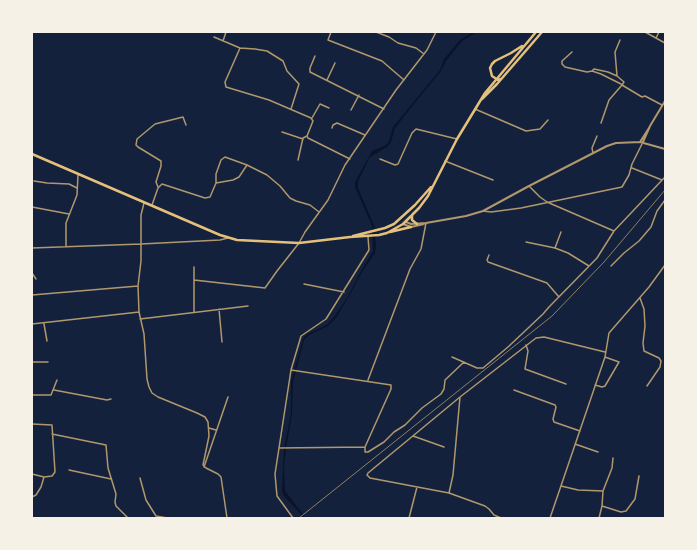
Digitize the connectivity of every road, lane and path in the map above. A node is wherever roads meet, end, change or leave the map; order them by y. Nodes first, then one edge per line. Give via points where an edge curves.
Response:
1 (118, 32) edge
2 (126, 32) edge
3 (226, 32) edge
4 (331, 32) edge
5 (376, 32) edge
6 (436, 32) edge
7 (536, 32) edge
8 (542, 32) edge
9 (645, 32) edge
10 (659, 32) edge
11 (214, 37) dead end
12 (656, 38) junction
13 (620, 40) dead end
14 (223, 41) junction
15 (665, 43) edge
16 (525, 44) junction
17 (240, 48) junction
18 (572, 52) dead end
19 (424, 54) junction
20 (314, 56) dead end
21 (335, 63) dead end
22 (592, 71) junction
23 (617, 76) junction
24 (496, 79) junction
25 (502, 79) junction
26 (327, 80) junction
27 (404, 80) junction
28 (622, 85) junction
29 (359, 95) junction
30 (665, 101) edge
31 (479, 102) junction
32 (662, 105) junction
33 (329, 108) dead end
34 (292, 109) junction
35 (384, 109) junction
36 (475, 109) junction
37 (351, 110) dead end
38 (312, 118) junction
39 (548, 120) dead end
40 (601, 123) dead end
41 (186, 125) dead end
42 (650, 126) junction
43 (332, 128) dead end
44 (282, 132) dead end
45 (365, 134) junction
46 (307, 136) junction
47 (597, 136) dead end
48 (303, 139) junction
49 (457, 139) junction
50 (640, 142) junction
51 (643, 142) junction
52 (665, 149) edge
53 (593, 153) junction
54 (32, 154) edge
55 (350, 159) junction
56 (380, 159) dead end
57 (298, 160) dead end
58 (445, 161) junction
59 (248, 165) junction
60 (632, 168) junction
61 (78, 175) junction
62 (665, 177) edge
63 (493, 180) dead end
64 (662, 180) junction
65 (34, 181) dead end
66 (216, 183) junction
67 (433, 185) junction
68 (529, 186) junction
69 (77, 188) junction
70 (158, 188) junction
71 (665, 200) edge
72 (547, 202) junction
73 (144, 203) junction
74 (151, 206) junction
75 (32, 207) edge
76 (483, 211) junction
77 (319, 212) junction
78 (407, 213) junction
79 (69, 214) junction
80 (412, 214) junction
81 (404, 222) junction
82 (426, 223) junction
83 (394, 224) junction
84 (418, 224) junction
85 (411, 227) junction
86 (614, 231) junction
87 (561, 232) dead end
88 (387, 233) junction
89 (350, 237) junction
90 (368, 237) junction
91 (228, 238) junction
92 (526, 242) dead end
93 (299, 243) junction
94 (141, 244) junction
95 (66, 246) junction
96 (32, 248) edge
97 (554, 248) junction
98 (489, 255) dead end
99 (665, 265) edge
100 (611, 266) dead end
101 (589, 267) junction
102 (194, 268) dead end
103 (32, 273) edge
104 (36, 279) dead end
105 (194, 280) junction
106 (304, 284) dead end
107 (138, 286) junction
108 (344, 292) junction
109 (32, 295) edge
110 (559, 297) junction
111 (640, 298) junction
112 (248, 306) dead end
113 (219, 309) junction
114 (139, 312) junction
115 (194, 312) junction
116 (140, 319) junction
117 (44, 323) junction
118 (32, 324) edge
119 (47, 341) dead end
120 (222, 342) dead end
121 (526, 345) junction
122 (605, 352) junction
123 (452, 356) dead end
124 (605, 357) junction
125 (32, 362) edge
126 (48, 362) dead end
127 (464, 362) junction
128 (292, 370) junction
129 (57, 380) dead end
130 (368, 381) junction
131 (566, 384) dead end
132 (595, 385) junction
133 (647, 386) dead end
134 (54, 390) junction
135 (514, 390) dead end
136 (32, 395) edge
137 (228, 397) dead end
138 (460, 397) junction
139 (112, 399) dead end
140 (32, 424) edge
141 (209, 428) junction
142 (216, 430) junction
143 (580, 431) junction
144 (52, 434) junction
145 (413, 436) junction
146 (575, 444) junction
147 (366, 447) junction
148 (444, 447) dead end
149 (279, 448) junction
150 (598, 452) dead end
151 (613, 458) dead end
152 (204, 466) junction
153 (69, 470) dead end
154 (32, 474) edge
155 (639, 476) dead end
156 (44, 477) junction
157 (140, 478) dead end
158 (111, 479) junction
159 (561, 486) junction
160 (417, 487) junction
161 (603, 491) junction
162 (448, 493) junction
163 (32, 497) edge
164 (602, 506) junction
165 (494, 515) junction
166 (128, 518) edge
167 (167, 518) edge
168 (226, 518) edge
169 (294, 518) edge
170 (409, 518) edge
171 (492, 518) edge
172 (501, 518) edge
173 (550, 518) edge
174 (599, 518) edge

1 - 2 street
3 - 14 street
4 - 27 street via 328,40 382,61
5 - 19 street via 398,43 416,48
6 - 19 street
7 - 16 main road
8 - 25 main road
9 - 12 street
10 - 12 street
11 - 14 street
12 - 15 street
13 - 23 street via 615,52
14 - 17 street
16 - 24 main road
16 - 24 main road via 492,64 490,73
17 - 34 street via 261,50 283,61 286,72 299,84
17 - 34 street via 225,85
18 - 22 street via 562,60 565,67
19 - 27 street
20 - 26 street via 309,70
21 - 26 street
22 - 23 street via 594,69
22 - 28 street
23 - 28 street via 624,82
24 - 25 main road
24 - 31 main road
25 - 31 main road
26 - 29 street
27 - 35 street
28 - 32 street
28 - 40 street via 609,100
29 - 35 street
29 - 37 street
30 - 32 street
31 - 36 main road
32 - 42 street
33 - 38 street via 320,104
34 - 38 street
35 - 45 street
36 - 39 street via 527,131 540,129
36 - 49 main road
38 - 46 street
41 - 70 street via 183,117 155,124 137,139 138,147 161,161 156,182
42 - 50 street
42 - 51 street
43 - 45 street via 337,124
44 - 48 street
45 - 55 street
46 - 48 street
46 - 55 street
47 - 53 street via 592,148
48 - 57 street
49 - 56 street via 416,130 412,133 398,164
49 - 58 main road
50 - 51 street
50 - 53 street via 616,143
51 - 52 street
51 - 60 street
53 - 68 street
54 - 61 main road
55 - 77 street
58 - 63 street
58 - 67 main road
59 - 66 street via 239,177
59 - 66 street via 228,157 223,158 216,174
59 - 77 street via 267,175 290,198 310,205
60 - 64 street
60 - 72 street via 622,187
61 - 69 street
61 - 73 main road
62 - 64 street
64 - 86 street
65 - 69 street via 68,184
66 - 70 street via 207,198 165,184
67 - 78 main road
67 - 80 main road via 428,196
68 - 72 street
68 - 76 street
69 - 79 street via 77,195
70 - 74 street
71 - 100 street via 658,209 651,227
72 - 76 street via 497,212
72 - 86 street
73 - 74 main road
73 - 94 street via 141,215
74 - 91 main road
75 - 79 street
76 - 82 street
77 - 93 street
78 - 81 main road
78 - 83 main road
79 - 95 street via 65,228
80 - 81 main road
80 - 84 main road via 412,220
81 - 83 main road
81 - 84 street
81 - 85 street
81 - 88 main road
82 - 84 street
82 - 85 street
82 - 130 street via 420,249
83 - 89 main road
85 - 88 main road
86 - 101 street
87 - 97 street
88 - 90 main road
89 - 90 main road
89 - 93 main road
90 - 108 street via 369,250
91 - 93 main road
91 - 94 street
92 - 97 street
93 - 105 street via 265,288
94 - 95 street
94 - 107 street via 141,273
95 - 96 street
97 - 101 street via 568,253
98 - 110 street via 488,262 547,283
99 - 111 street
101 - 110 street
102 - 105 street
103 - 104 street
105 - 115 street
106 - 108 street
107 - 109 street
107 - 114 street
108 - 128 street via 326,318 301,336
110 - 127 street via 523,334 483,368
111 - 122 street via 612,329
111 - 133 street via 644,309 644,351 661,361 660,367
112 - 113 street
113 - 115 street
113 - 120 street
114 - 116 street
114 - 117 street
115 - 116 street
116 - 141 street via 150,391 158,397 205,417
117 - 118 street
117 - 119 street
121 - 122 street via 536,338 544,337
121 - 131 street via 526,370
121 - 138 street
122 - 124 street
123 - 127 street
124 - 132 street
124 - 132 street via 619,362 605,386
125 - 126 street
127 - 147 street via 445,380 441,394 384,442 368,452
128 - 130 street
128 - 149 street
129 - 134 street
130 - 147 street via 391,385 391,389
132 - 143 street
134 - 136 street via 52,395
134 - 139 street
135 - 143 street via 555,405 554,422
137 - 142 street
138 - 145 street
138 - 162 street via 453,475
140 - 144 street via 52,425
141 - 142 street
141 - 152 street
142 - 152 street
143 - 146 street
144 - 156 street via 55,472 52,476
144 - 158 street via 106,445
145 - 148 street
145 - 160 street via 367,475 370,478
146 - 150 street
146 - 159 street
147 - 149 street
149 - 169 street via 275,474 277,496
151 - 161 street
152 - 168 street via 221,477
153 - 158 street
154 - 156 street
155 - 164 street via 635,499 626,511
156 - 163 street via 41,487
157 - 167 street via 146,500 156,516
158 - 166 street via 116,494 116,506
159 - 161 street
159 - 173 street
160 - 162 street
160 - 170 street
161 - 164 street
162 - 165 street via 487,507
164 - 174 street
165 - 171 street
165 - 172 street

